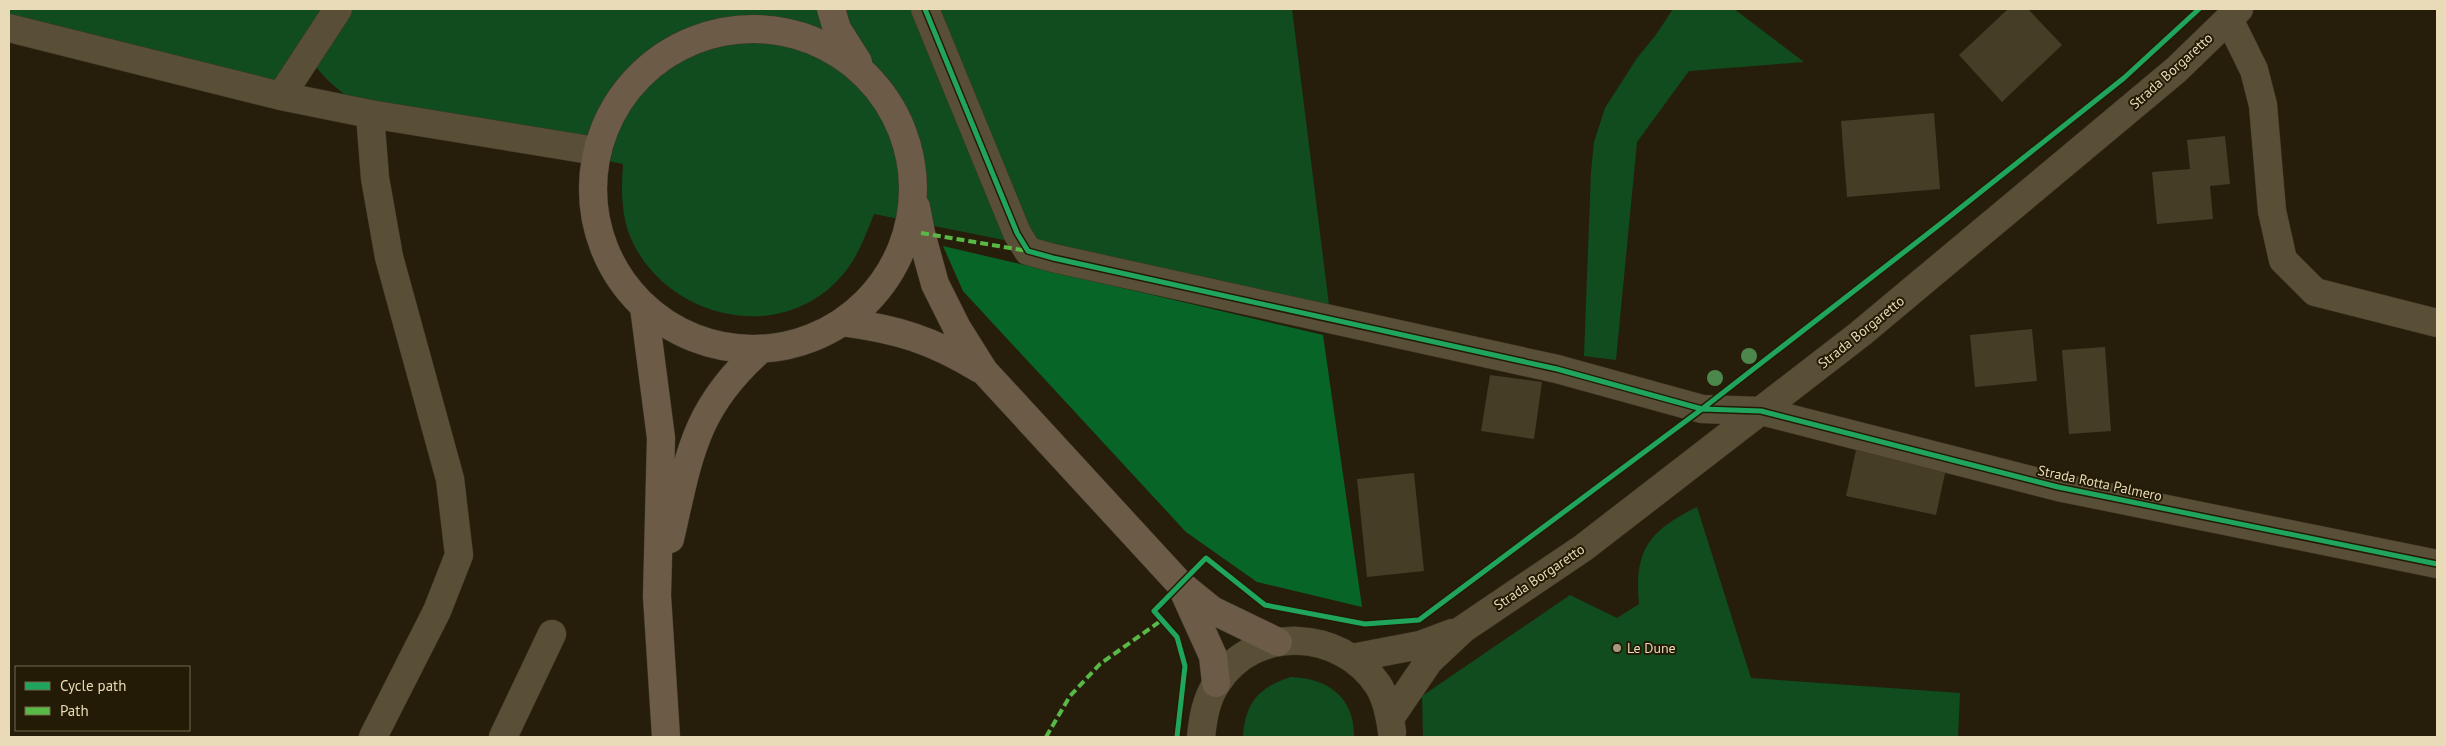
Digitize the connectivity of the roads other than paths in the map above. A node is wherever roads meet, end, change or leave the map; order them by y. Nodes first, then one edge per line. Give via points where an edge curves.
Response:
1 (338, 9) edge
2 (745, 9) edge
3 (832, 9) edge
4 (925, 9) edge
5 (2234, 14) edge
6 (9, 28) edge
7 (718, 32) junction
8 (869, 78) junction
9 (281, 96) junction
10 (370, 114) junction
11 (596, 151) junction
12 (912, 188) junction
13 (644, 307) junction
14 (842, 322) junction
15 (2437, 323) edge
16 (761, 349) junction
17 (984, 371) junction
18 (1761, 411) junction
19 (2437, 564) edge
20 (1180, 584) junction
21 (656, 596) junction
22 (1462, 629) junction
23 (552, 634) dead end
24 (1278, 642) junction
25 (1352, 658) junction
26 (1216, 683) junction
27 (1391, 728) edge
28 (373, 737) edge
29 (503, 737) edge
30 (666, 737) edge
31 (1201, 737) edge

1 - 9 street
2 - 7 main road
3 - 8 main road via 837,29
4 - 18 street, Strada Rotta Palmero via 1017,233 1028,251 1558,369 1702,409
5 - 15 street via 2263,105 2272,211 2283,260 2315,292
5 - 18 street, Strada Borgaretto via 2176,70 1860,334
6 - 9 street
7 - 8 main road via 751,28 791,33 815,41 843,57
7 - 11 main road via 676,47 641,74 613,109
8 - 12 main road via 892,110 907,148
9 - 10 street
10 - 11 street
10 - 28 street via 375,178 389,257 450,479 460,555 437,611
11 - 13 main road via 592,193 599,235 617,274
12 - 14 main road via 910,219 901,250 886,278 866,302
12 - 17 main road via 935,284
13 - 16 main road via 679,332 719,346
13 - 21 main road via 661,438
14 - 16 main road via 803,342
14 - 17 main road via 910,334 948,350
16 - 21 main road via 725,385 696,434
17 - 20 main road
18 - 19 street, Strada Rotta Palmero via 2058,487
18 - 22 street, Strada Borgaretto via 1583,548
20 - 24 main road via 1212,610
20 - 26 main road via 1210,648
21 - 30 main road
22 - 25 street, Strada Borgaretto via 1420,645
22 - 27 street, Strada Borgaretto via 1428,661
23 - 29 street
24 - 25 street via 1297,639 1315,642 1332,646
24 - 26 street via 1246,654
25 - 27 street via 1378,686 1386,702
26 - 31 street via 1204,713

